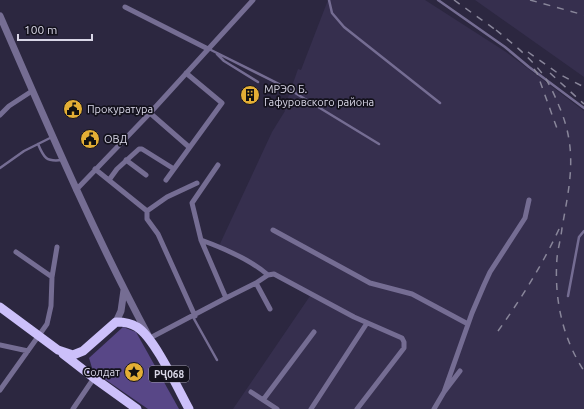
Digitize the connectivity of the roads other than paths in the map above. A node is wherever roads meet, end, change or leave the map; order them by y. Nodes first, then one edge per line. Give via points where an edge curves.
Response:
1 (253, 0) edge
2 (329, 0) edge
3 (438, 0) edge
4 (125, 7) dead end
5 (0, 16) edge
6 (208, 49) junction
7 (215, 52) junction
8 (186, 74) junction
9 (258, 82) dead end
10 (32, 91) junction
11 (440, 103) dead end
12 (584, 108) edge
13 (150, 113) junction
14 (0, 115) edge
15 (53, 137) junction
16 (38, 144) junction
17 (379, 144) dead end
18 (189, 147) junction
19 (63, 160) junction
20 (126, 160) junction
21 (218, 165) dead end
22 (0, 168) edge
23 (95, 169) junction
24 (174, 169) junction
25 (146, 175) dead end
26 (109, 180) junction
27 (166, 180) dead end
28 (197, 183) dead end
29 (76, 190) junction
30 (529, 200) dead end
31 (147, 211) junction
32 (273, 230) dead end
33 (584, 231) edge
34 (201, 240) junction
35 (57, 247) dead end
36 (16, 252) dead end
37 (268, 275) junction
38 (52, 277) junction
39 (256, 283) junction
40 (124, 290) junction
41 (568, 296) dead end
42 (226, 298) junction
43 (0, 307) edge
44 (270, 309) dead end
45 (194, 316) junction
46 (116, 322) junction
47 (367, 323) junction
48 (468, 324) junction
49 (314, 332) dead end
50 (39, 336) junction
51 (150, 338) junction
52 (0, 345) edge
53 (28, 350) junction
54 (58, 350) junction
55 (83, 351) junction
56 (217, 360) dead end
57 (460, 371) dead end
58 (90, 375) junction
59 (1, 388) edge
60 (251, 392) dead end
61 (444, 392) junction
62 (263, 400) junction
63 (73, 409) edge
64 (137, 409) edge
65 (189, 409) edge
66 (276, 409) edge
67 (311, 409) edge
68 (356, 409) edge
69 (434, 409) edge

1 - 6 street
2 - 11 lane via 332,13 344,27
3 - 12 lane via 505,47
4 - 6 street
5 - 10 street
6 - 7 lane
6 - 8 street
7 - 9 lane via 224,61
7 - 17 lane via 287,88
8 - 13 street
8 - 18 street via 222,103
10 - 14 street
10 - 15 street
13 - 18 street
13 - 23 street
15 - 16 lane
15 - 19 street
16 - 19 lane via 43,156 48,160
16 - 22 lane
18 - 24 street
19 - 29 street
20 - 24 street via 137,150 142,149
20 - 25 street
20 - 26 street
21 - 34 street via 192,203
23 - 26 street
23 - 29 street
24 - 27 street
26 - 31 street
28 - 31 street via 167,197
29 - 40 street
30 - 48 street via 525,218 490,272
31 - 45 street via 147,219 158,234
32 - 48 street via 370,282 412,294
33 - 41 lane via 579,237
34 - 37 street via 221,247
34 - 42 street
35 - 38 street
36 - 38 street
37 - 39 street
37 - 47 street via 274,274
38 - 50 street via 48,324
39 - 42 street
39 - 44 street
40 - 46 street via 121,311
40 - 51 street
42 - 45 street
43 - 50 highway
45 - 51 street
45 - 56 lane
46 - 51 highway, РҶ068 via 137,327
46 - 55 highway
47 - 67 street
47 - 68 street via 402,338 404,348
48 - 61 street
49 - 62 street
50 - 53 street
50 - 54 highway
51 - 65 highway, РҶ068
52 - 53 street
53 - 59 street
54 - 55 highway via 73,355
54 - 58 highway
55 - 58 highway
57 - 61 street
58 - 63 street
58 - 64 highway
60 - 62 street
61 - 69 street
62 - 66 street

